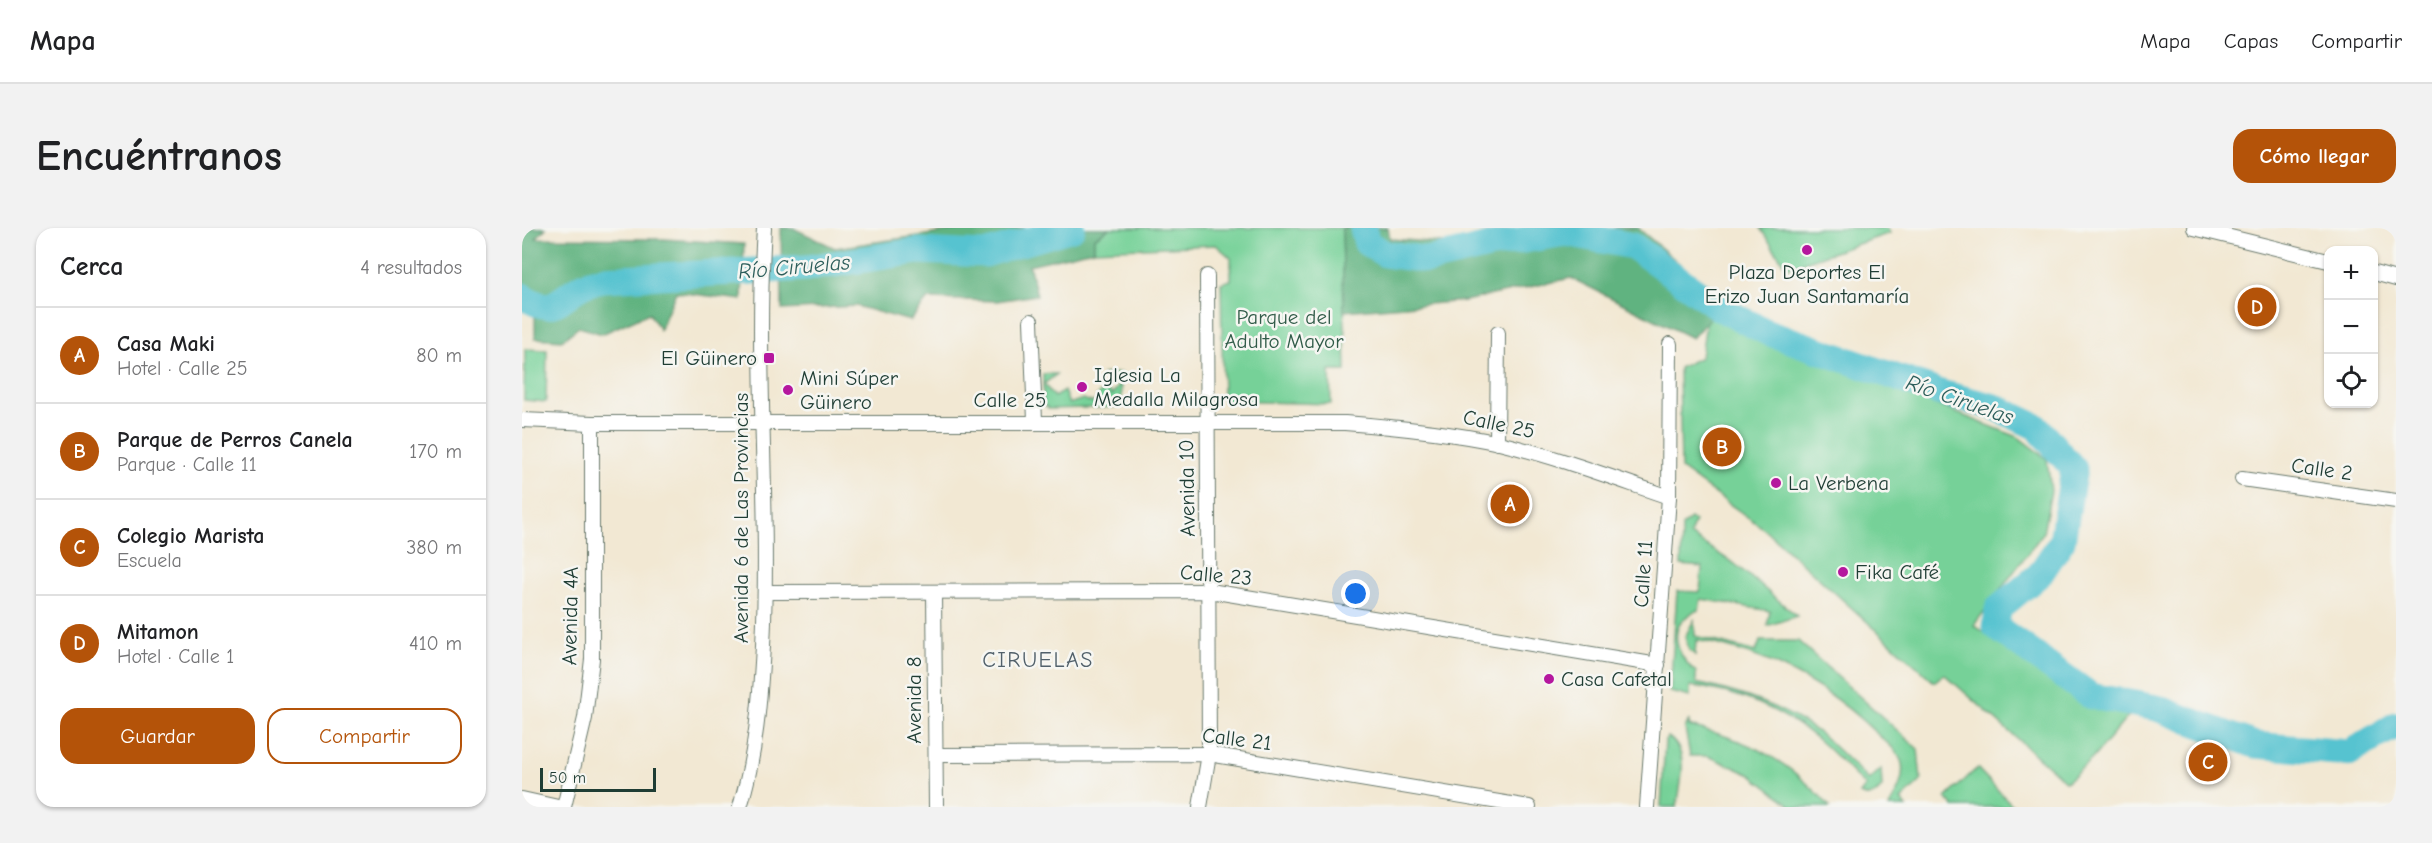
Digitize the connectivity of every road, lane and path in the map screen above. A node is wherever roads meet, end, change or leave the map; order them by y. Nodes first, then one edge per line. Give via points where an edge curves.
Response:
1 (2194, 228) edge
2 (763, 235) edge
3 (2324, 260) edge
4 (2378, 274) edge
5 (1207, 276) dead end
6 (2396, 279) edge
7 (1031, 321) dead end
8 (1498, 333) dead end
9 (1670, 344) dead end
10 (522, 420) edge
11 (1035, 421) junction
12 (1207, 421) junction
13 (592, 423) junction
14 (764, 423) junction
15 (1497, 443) junction
16 (2242, 479) dead end
17 (1669, 497) junction
18 (2396, 501) edge
19 (1210, 591) junction
20 (766, 592) junction
21 (934, 593) junction
22 (1658, 665) junction
23 (1209, 754) junction
24 (936, 755) junction
25 (522, 799) edge
26 (558, 807) edge
27 (564, 807) edge
28 (740, 807) edge
29 (936, 807) edge
30 (1200, 807) edge
31 (1529, 807) edge
32 (1647, 807) edge

1 - 3 street
2 - 14 street, Avenida 6 de Las Provincias
4 - 6 street
5 - 12 street, Avenida 10
7 - 11 street
8 - 15 street
9 - 17 street, Calle 11
10 - 13 street, Calle 25
11 - 12 street, Calle 25
11 - 14 street, Calle 25
12 - 15 street, Calle 25 via 1345,423
12 - 19 street, Avenida 10
13 - 14 street, Calle 25
13 - 27 street, Avenida 4A via 592,659 585,718
14 - 20 street, Avenida 6 de Las Provincias
15 - 17 street, Calle 25
16 - 18 street, Calle 2
17 - 22 street, Calle 11
19 - 21 street, Calle 23
19 - 22 street, Calle 23
19 - 23 street, Avenida 10
20 - 21 street, Calle 23
20 - 28 street, Avenida 6 de Las Provincias via 760,701
21 - 24 street, Avenida 8
22 - 32 street, Calle 11
23 - 24 street, Calle 21
23 - 30 street, Avenida 10
23 - 31 street, Calle 21
24 - 29 street, Avenida 8
25 - 26 street

